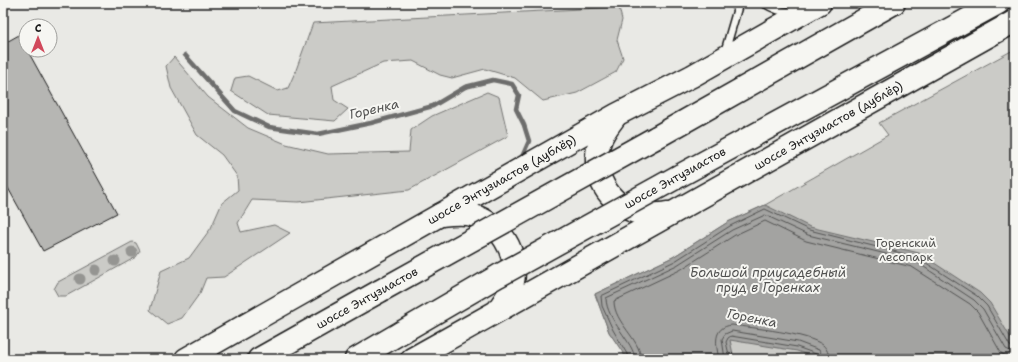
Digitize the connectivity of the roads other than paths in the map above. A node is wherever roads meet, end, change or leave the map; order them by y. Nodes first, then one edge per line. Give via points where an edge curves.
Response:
1 (739, 3) edge
2 (764, 3) edge
3 (894, 3) edge
4 (998, 3) edge
5 (815, 6) edge
6 (1015, 22) edge
7 (722, 57) junction
8 (616, 115) junction
9 (672, 212) junction
10 (439, 215) junction
11 (498, 310) junction
12 (186, 359) edge
13 (259, 359) edge
14 (356, 359) edge
15 (412, 359) edge

1 - 7 lane
2 - 5 lane via 789,12
3 - 13 main road, шоссе Энтузиастов, bridge
4 - 14 main road, шоссе Энтузиастов, bridge via 498,276
5 - 7 main road, шоссе Энтузиастов (дублёр)
6 - 9 main road, шоссе Энтузиастов (дублёр)
7 - 8 main road, шоссе Энтузиастов (дублёр) via 692,76
8 - 9 main road via 604,132 598,150 597,169 604,187 616,201 632,211 651,215
8 - 10 main road, шоссе Энтузиастов (дублёр)
9 - 11 main road, шоссе Энтузиастов (дублёр)
10 - 11 main road via 459,214 477,217 494,226 506,241 513,259 514,278 508,296
10 - 12 main road, шоссе Энтузиастов (дублёр)
11 - 15 main road, шоссе Энтузиастов (дублёр)

